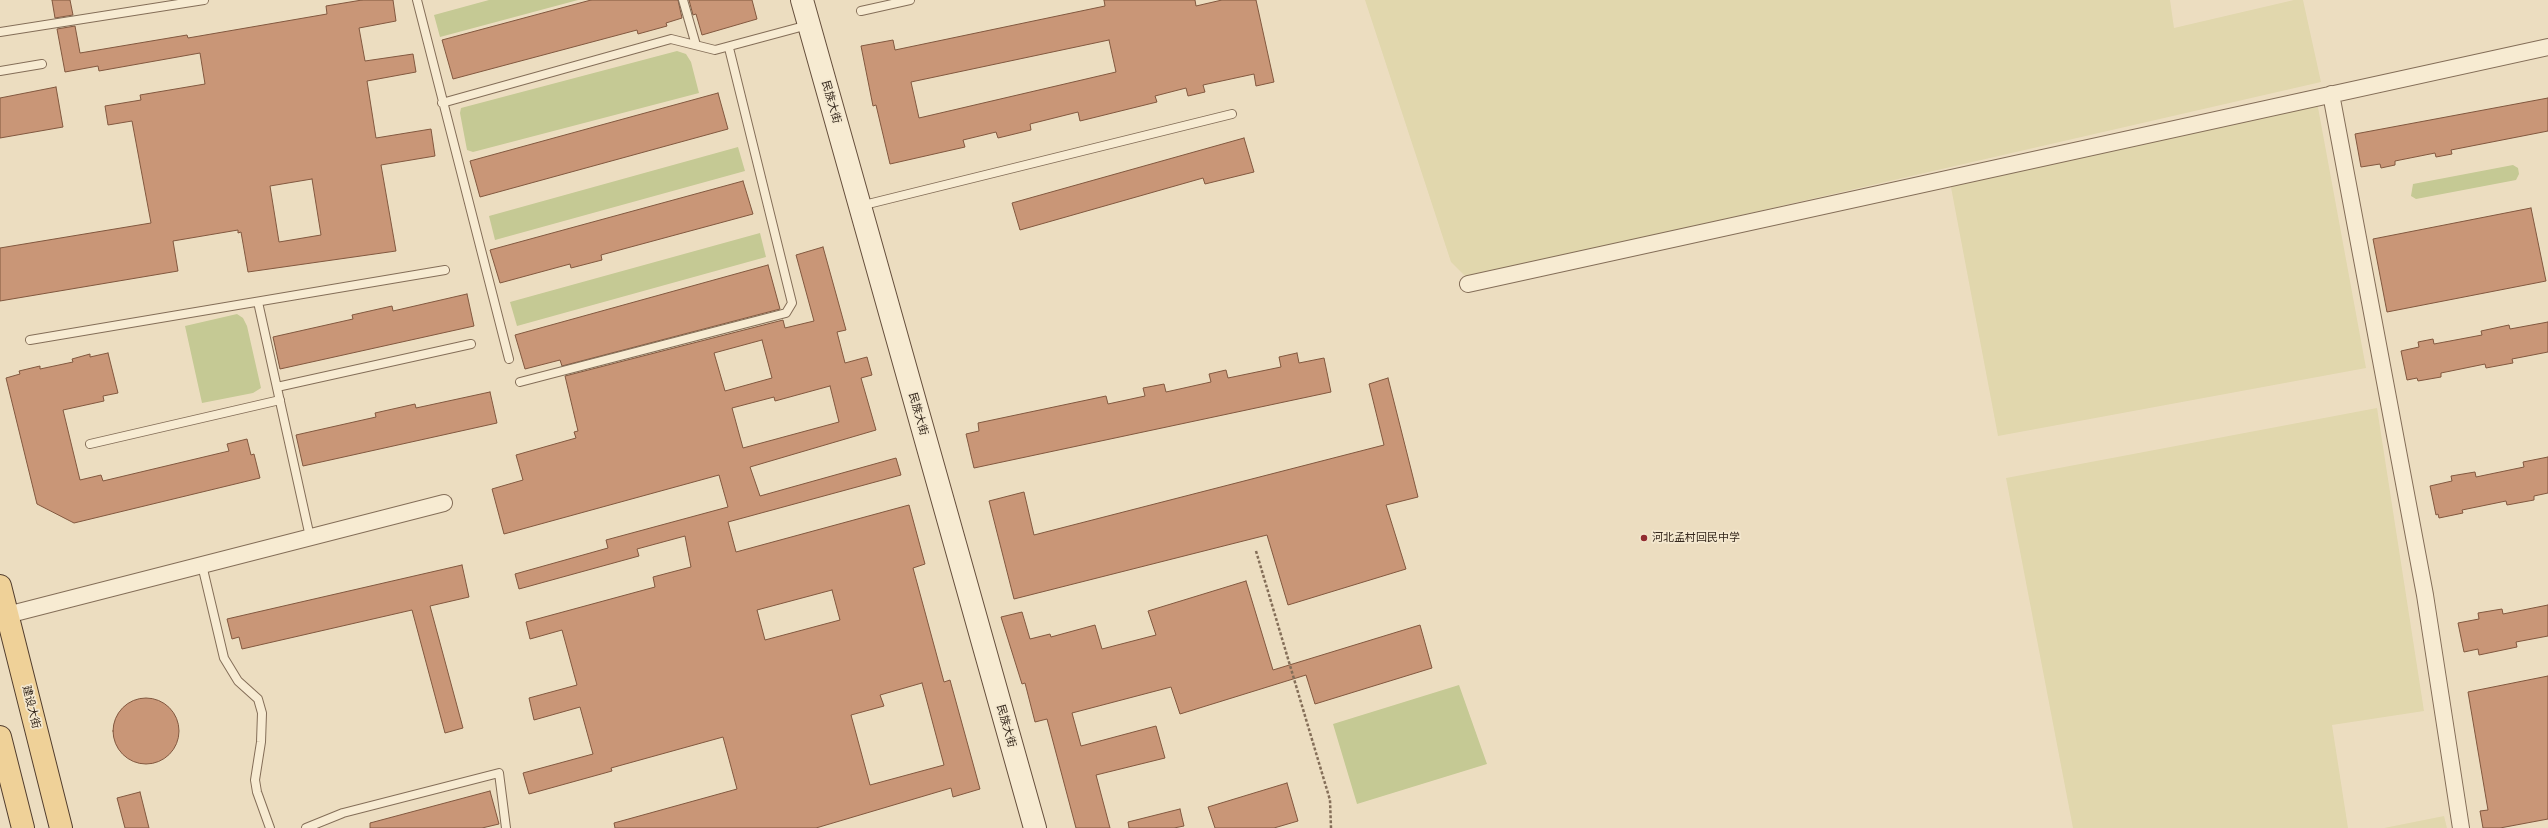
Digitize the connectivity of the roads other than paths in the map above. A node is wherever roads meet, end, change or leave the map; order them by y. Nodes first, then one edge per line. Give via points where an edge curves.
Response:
1 (204, 0) edge
2 (417, 0) edge
3 (684, 0) edge
4 (802, 0) edge
5 (910, 0) edge
6 (861, 11) dead end
7 (809, 25) junction
8 (0, 32) edge
9 (696, 45) junction
10 (2548, 47) edge
11 (729, 48) junction
12 (42, 64) dead end
13 (0, 71) edge
14 (2331, 94) junction
15 (442, 103) junction
16 (1232, 114) dead end
17 (860, 206) junction
18 (445, 270) dead end
19 (1468, 284) dead end
20 (258, 302) junction
21 (30, 340) dead end
22 (471, 344) dead end
23 (510, 359) dead end
24 (520, 382) dead end
25 (277, 387) junction
26 (280, 400) junction
27 (90, 444) dead end
28 (444, 502) dead end
29 (310, 537) junction
30 (202, 565) junction
31 (0, 586) edge
32 (7, 615) junction
33 (0, 737) edge
34 (23, 828) edge
35 (61, 828) edge
36 (270, 828) edge
37 (306, 828) edge
38 (506, 828) edge
39 (1035, 828) edge
40 (2462, 828) edge

1 - 8 lane
2 - 15 lane
3 - 9 lane
4 - 7 main road, 民族大街
5 - 6 lane
7 - 11 lane
7 - 17 main road, 民族大街
9 - 11 lane via 715,50
9 - 15 lane via 671,39
10 - 14 street
11 - 24 lane via 792,303 786,313
12 - 13 lane
14 - 19 street
14 - 40 street via 2425,595
15 - 23 lane
16 - 17 lane
17 - 39 main road, 民族大街
18 - 20 lane
20 - 21 lane
20 - 25 lane
22 - 25 lane
25 - 26 lane
26 - 27 lane
26 - 29 lane
28 - 29 street
29 - 30 street
30 - 32 street
30 - 36 lane via 224,658 238,681 258,699 262,713 261,742 255,780
31 - 32 main road, 建设大街
32 - 35 main road, 建设大街
33 - 34 main road
37 - 38 lane via 343,813 499,773

